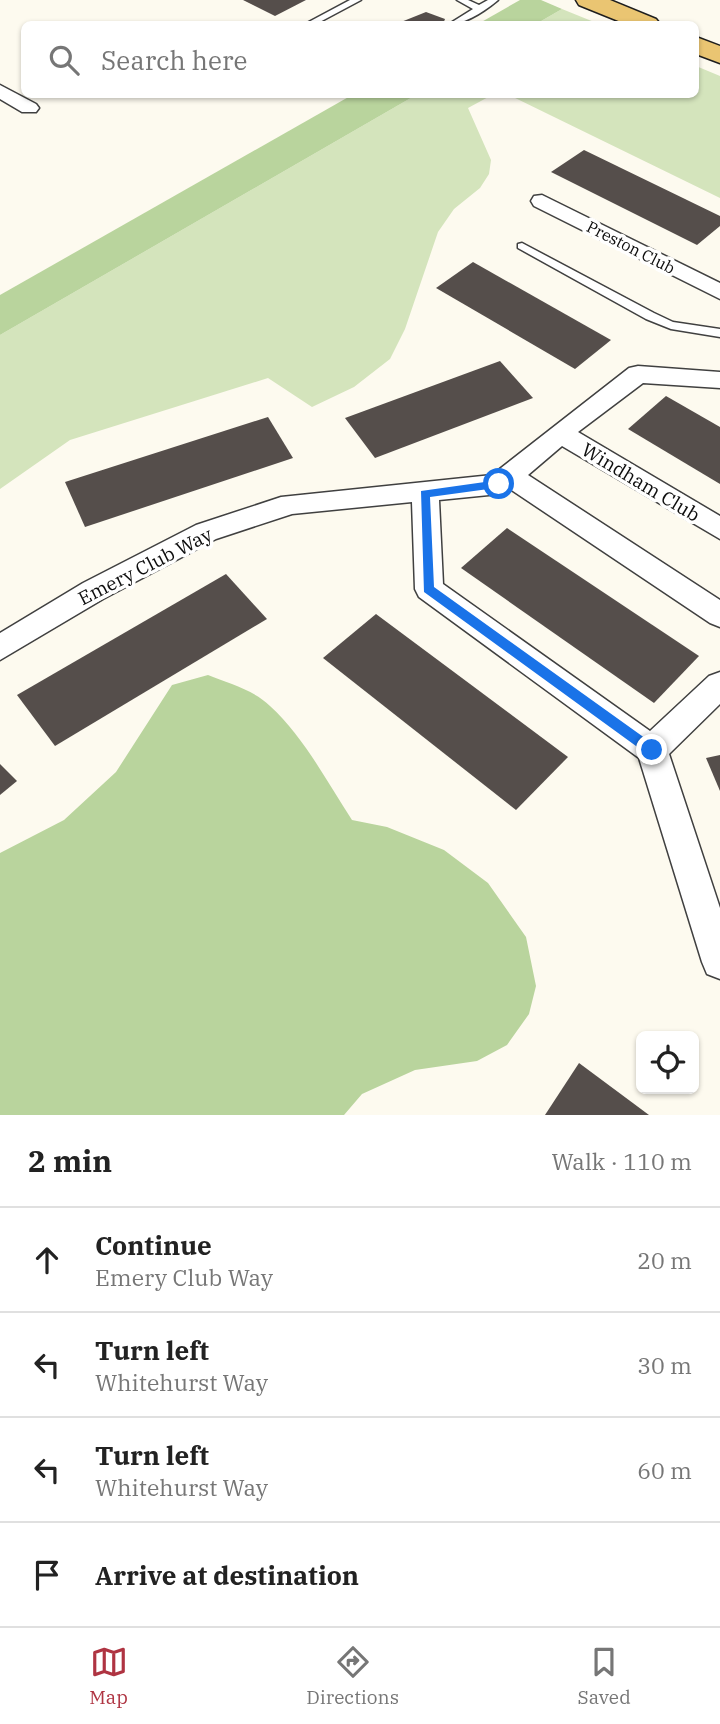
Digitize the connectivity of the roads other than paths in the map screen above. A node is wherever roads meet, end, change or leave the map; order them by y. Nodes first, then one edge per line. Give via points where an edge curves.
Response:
1 (461, 0) edge
2 (494, 0) edge
3 (588, 0) edge
4 (353, 1) edge
5 (481, 9) junction
6 (316, 21) edge
7 (459, 21) edge
8 (640, 21) edge
9 (699, 47) edge
10 (720, 55) edge
11 (0, 91) edge
12 (29, 108) dead end
13 (542, 201) dead end
14 (522, 246) dead end
15 (720, 292) edge
16 (720, 332) edge
17 (720, 380) edge
18 (561, 434) junction
19 (510, 476) junction
20 (425, 494) junction
21 (720, 529) edge
22 (720, 615) edge
23 (0, 648) edge
24 (720, 685) edge
25 (652, 750) junction
26 (720, 962) edge

1 - 5 lane
2 - 5 lane
3 - 8 main road
4 - 6 lane
5 - 7 lane
9 - 10 main road
11 - 12 street
13 - 15 street, Preston Club
14 - 16 lane via 650,316 671,325
17 - 18 street, Emery Club Way via 638,374
18 - 19 street, Emery Club Way
18 - 21 street, Windham Club
19 - 20 street, Emery Club Way via 499,484
19 - 22 street
20 - 23 street, Emery Club Way via 290,504 205,532 93,591
20 - 25 street via 429,589
24 - 25 street
25 - 26 street

